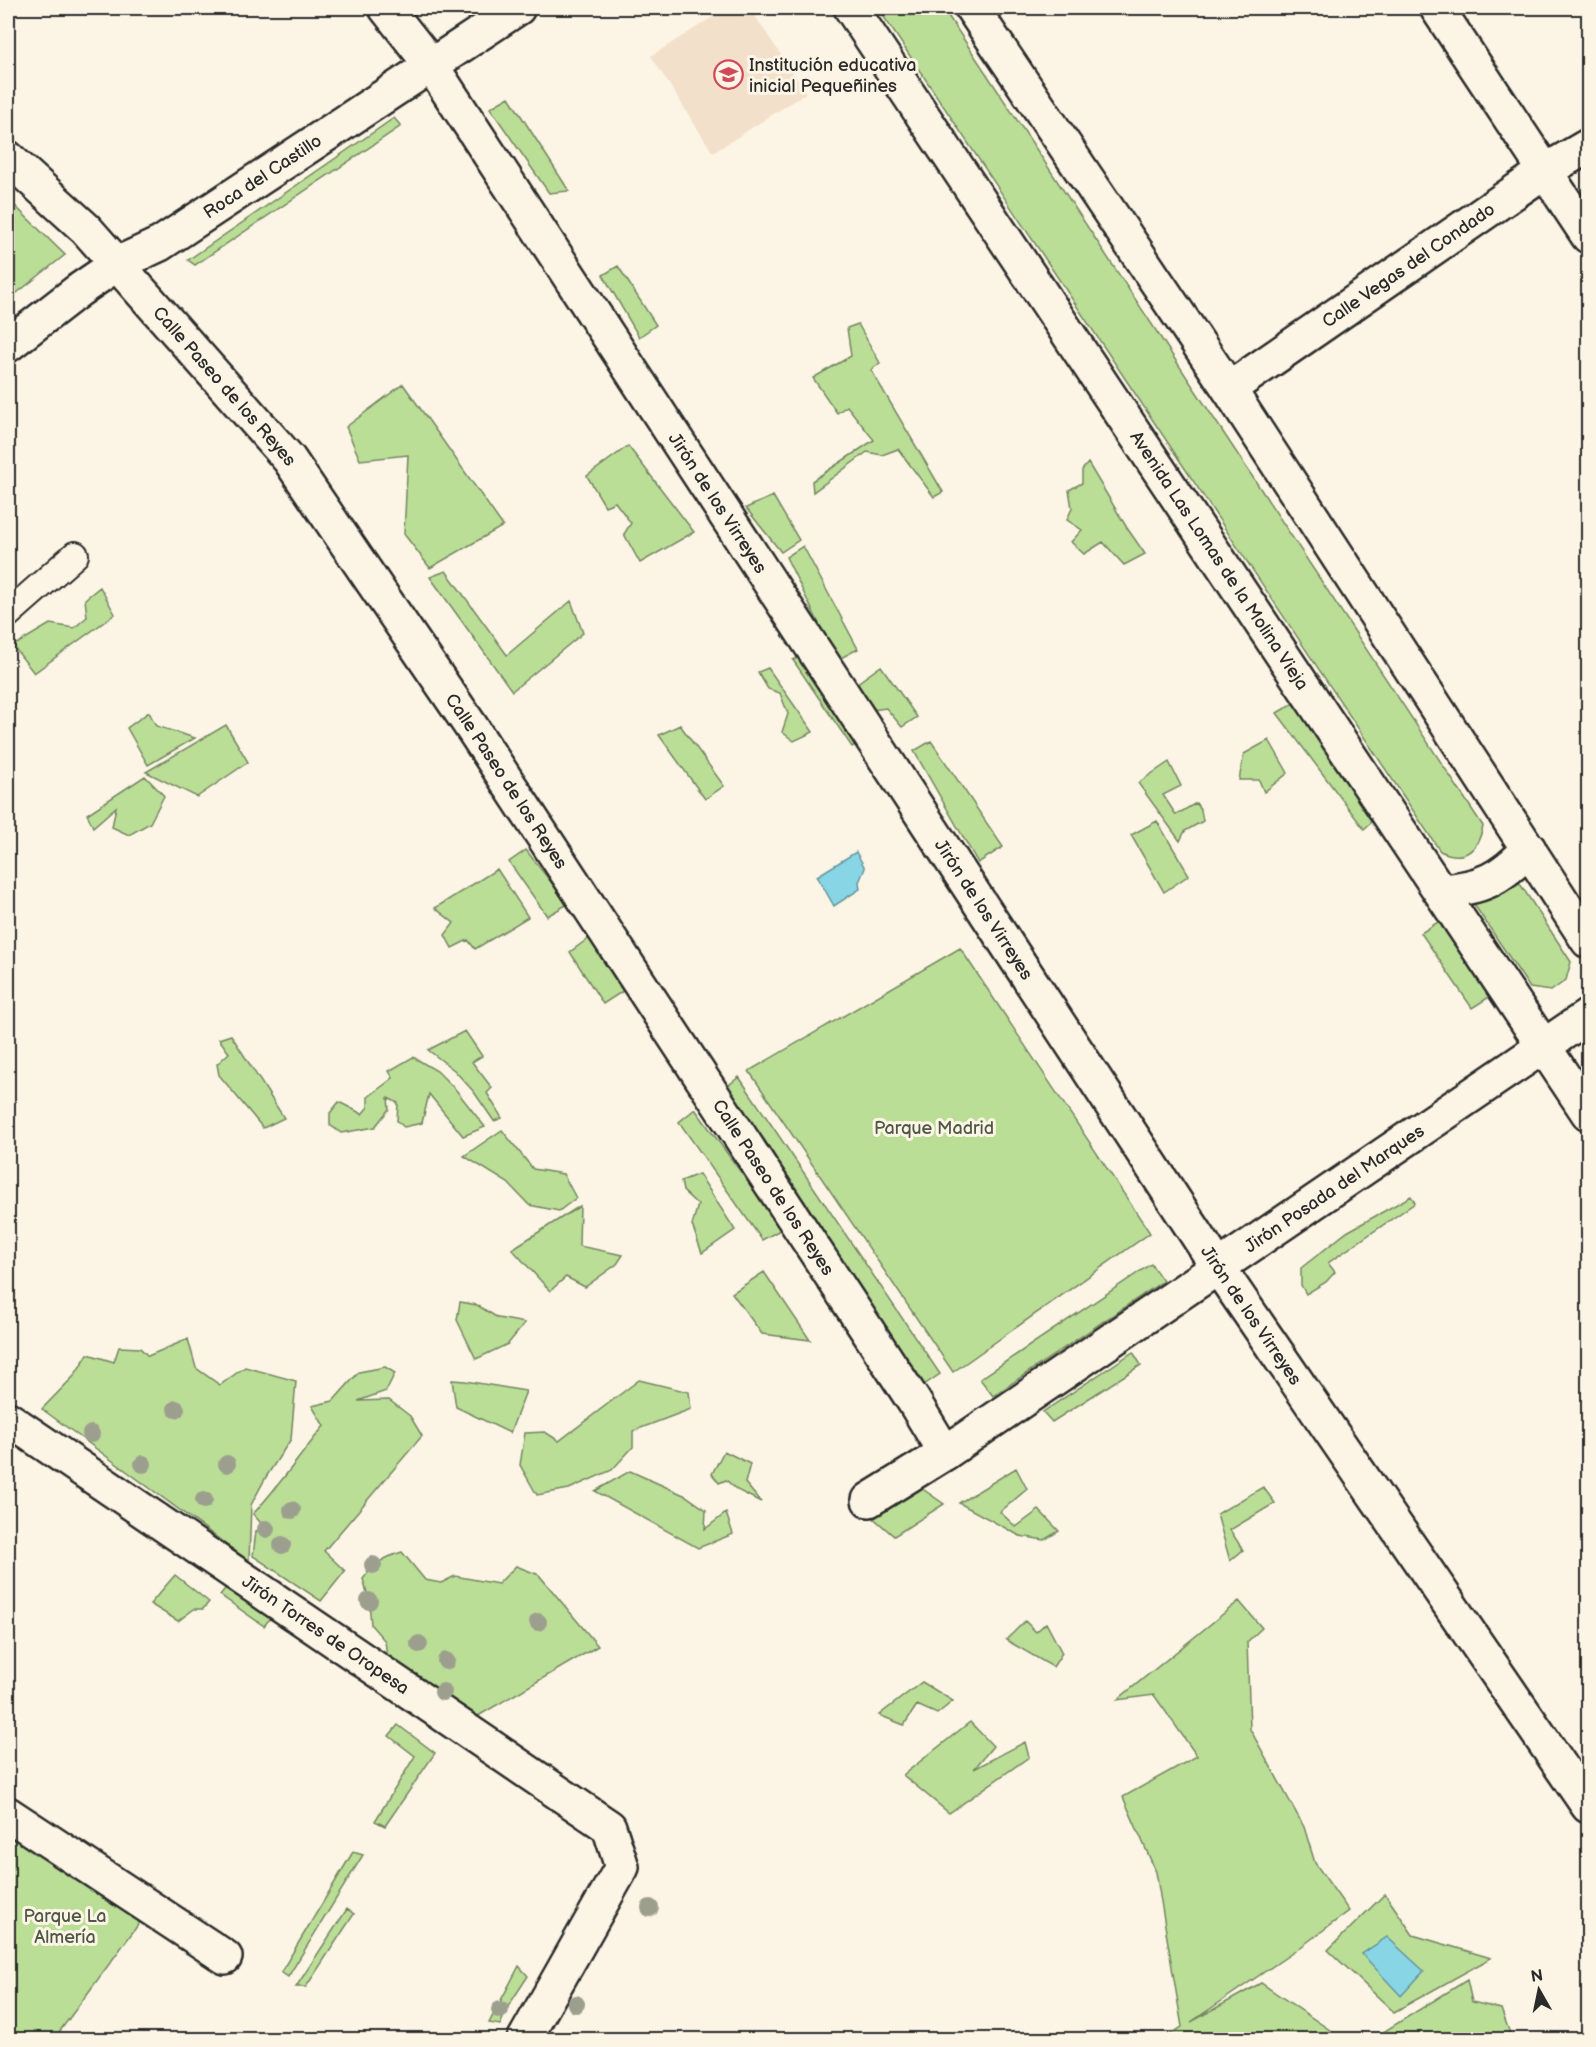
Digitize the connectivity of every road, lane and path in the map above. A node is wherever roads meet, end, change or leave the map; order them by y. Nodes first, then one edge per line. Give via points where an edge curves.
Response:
1 (386, 8) edge
2 (518, 8) edge
3 (851, 8) edge
4 (972, 8) edge
5 (1437, 8) edge
6 (431, 65) junction
7 (1588, 146) edge
8 (8, 158) edge
9 (1545, 171) junction
10 (1588, 236) edge
11 (117, 264) junction
12 (8, 345) edge
13 (1229, 389) junction
14 (75, 555) dead end
15 (8, 614) edge
16 (1529, 849) junction
17 (1441, 891) junction
18 (1588, 941) edge
19 (1588, 1016) edge
20 (1545, 1046) junction
21 (1588, 1113) edge
22 (1218, 1267) junction
23 (8, 1419) edge
24 (945, 1453) junction
25 (868, 1500) dead end
26 (1588, 1806) edge
27 (8, 1814) edge
28 (225, 1957) dead end
29 (524, 2040) edge

1 - 6 street, Jirón de los Virreyes
2 - 6 street, Roca del Castillo
3 - 17 street, Avenida Las Lomas de la Molina Vieja
4 - 13 street
5 - 9 street
6 - 11 street, Roca del Castillo via 160,244
6 - 22 street, Jirón de los Virreyes
7 - 9 street, Calle Vegas del Condado
8 - 11 street, Calle Paseo de los Reyes via 86,229
9 - 10 street
9 - 13 street, Calle Vegas del Condado
11 - 12 street, Roca del Castillo
11 - 24 street, Calle Paseo de los Reyes via 289,459 485,748
13 - 16 street
14 - 15 lane
16 - 17 street via 1511,868 1490,881 1466,889
16 - 18 street
17 - 20 street, Avenida Las Lomas de la Molina Vieja
19 - 20 street, Jirón Posada del Marques
20 - 21 street, Avenida Las Lomas de la Molina Vieja
20 - 22 street, Jirón Posada del Marques
22 - 24 street, Jirón Posada del Marques
22 - 26 street, Jirón de los Virreyes
23 - 29 street, Jirón Torres de Oropesa via 609,1827 622,1868
24 - 25 street, Jirón Posada del Marques
27 - 28 street

